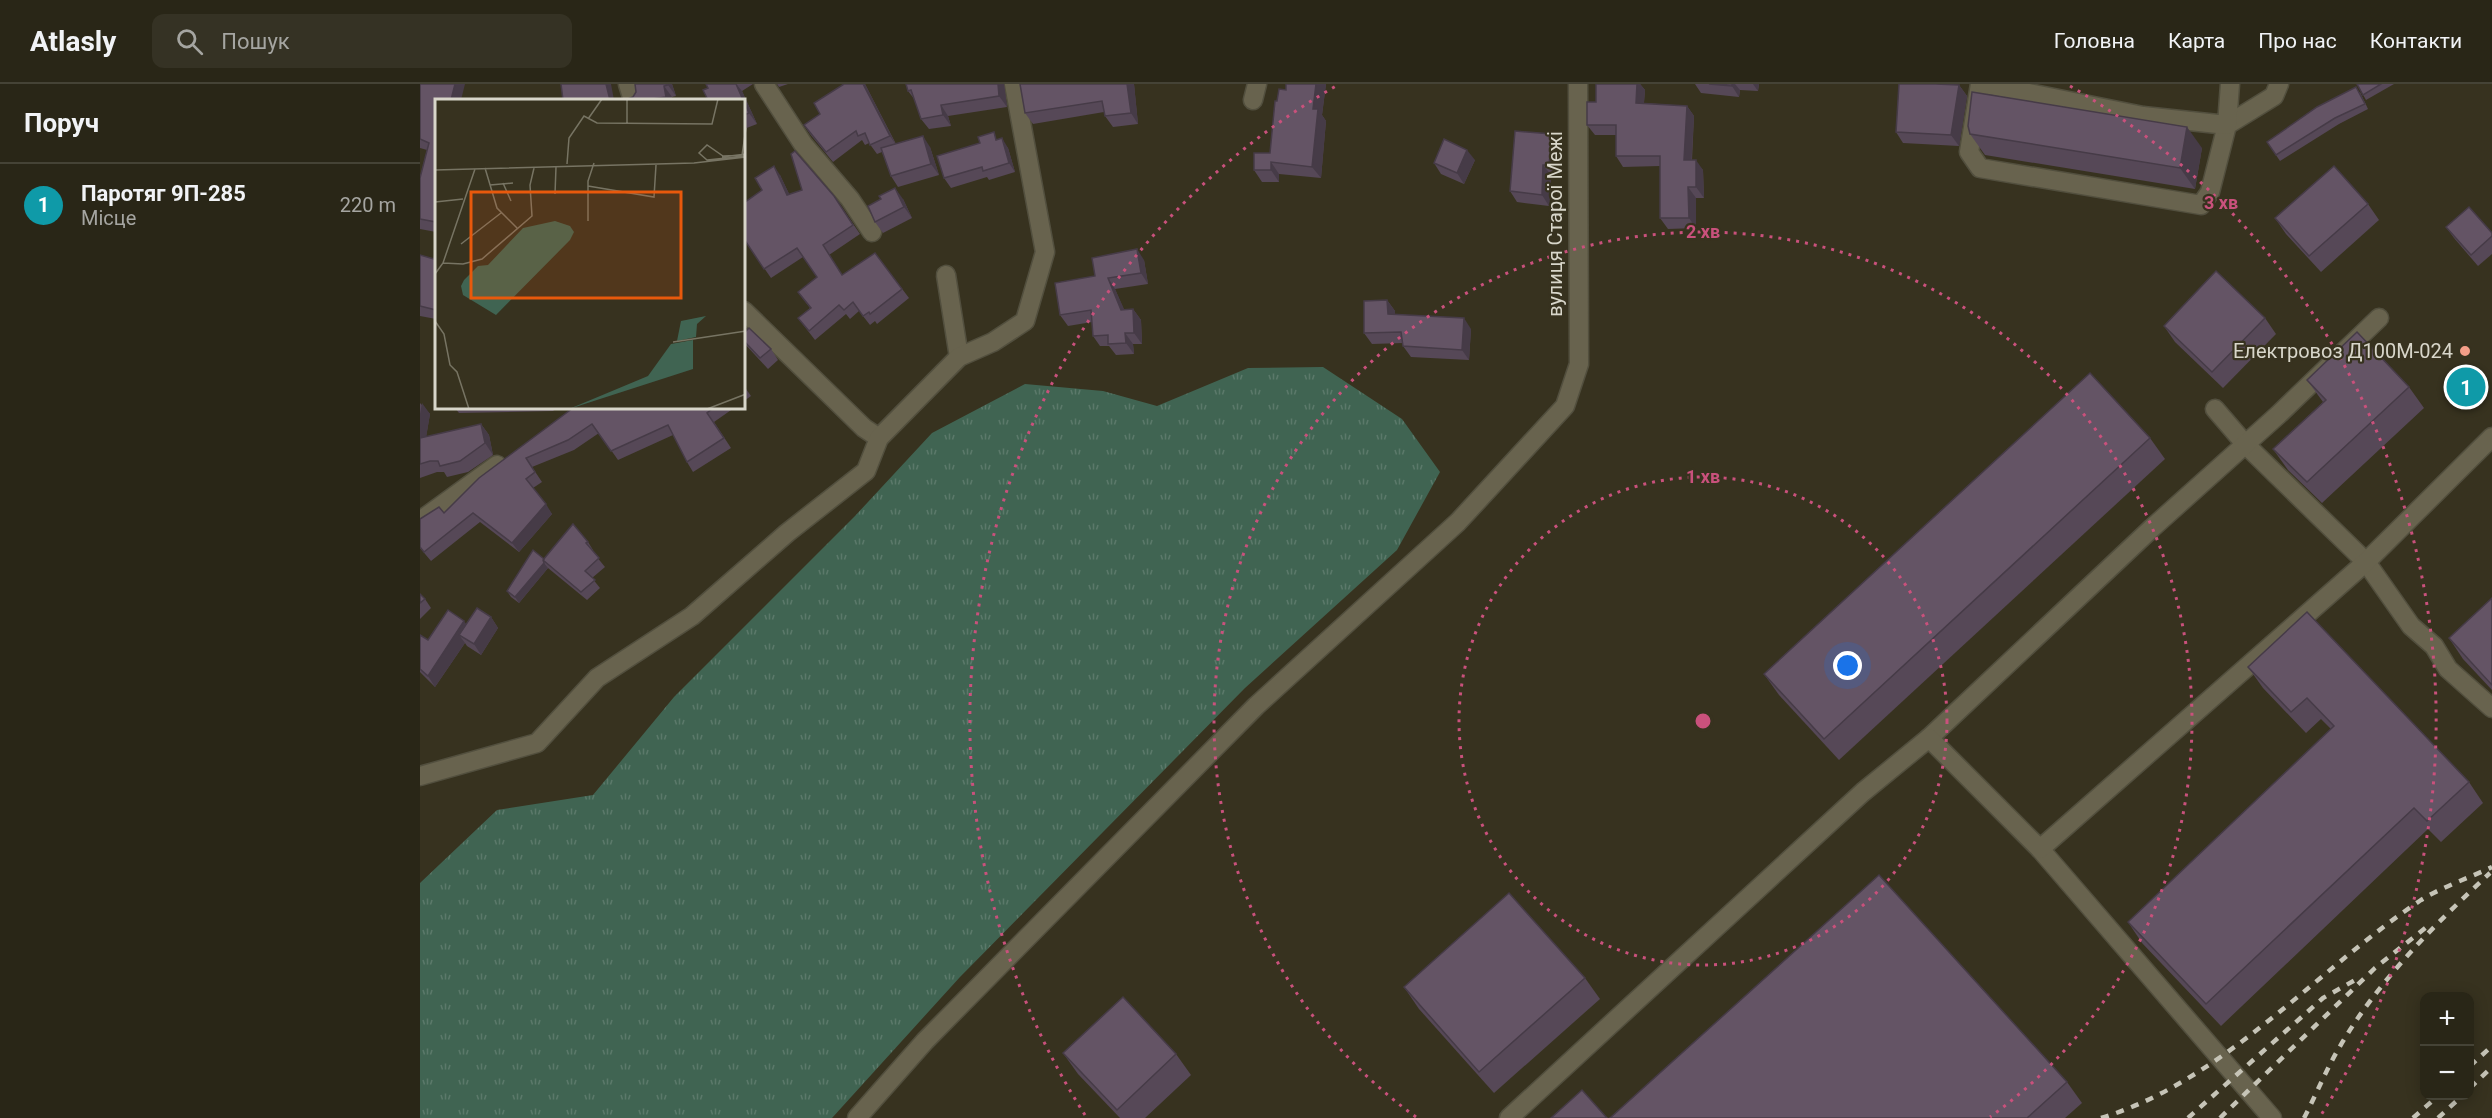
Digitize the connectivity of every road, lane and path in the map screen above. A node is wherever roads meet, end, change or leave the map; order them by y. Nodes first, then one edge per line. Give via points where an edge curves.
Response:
1 (628, 84) edge
2 (764, 84) edge
3 (1014, 84) edge
4 (1578, 84) edge
5 (1982, 84) edge
6 (2230, 84) edge
7 (2279, 84) edge
8 (2025, 88) edge
9 (633, 99) edge
10 (2227, 125) junction
11 (872, 232) edge
12 (946, 275) dead end
13 (746, 313) edge
14 (2379, 318) dead end
15 (959, 357) junction
16 (2216, 409) dead end
17 (2492, 437) edge
18 (879, 438) junction
19 (2246, 445) junction
20 (514, 452) edge
21 (420, 521) edge
22 (2366, 562) junction
23 (2492, 708) edge
24 (1929, 738) junction
25 (420, 776) edge
26 (2040, 849) junction
27 (857, 1118) edge
28 (1509, 1118) edge
29 (2272, 1118) edge

1 - 9 street
2 - 11 street via 803,144
3 - 15 street via 1045,252 1025,321 993,342
4 - 27 street, вулиця Старої Межі via 1579,364 1565,406 1458,522 1256,706 925,1041
5 - 8 street
5 - 10 street via 1969,152 1980,168 2201,205 2210,192
6 - 10 street
7 - 10 street via 2274,96
8 - 10 street via 2143,116
12 - 15 street
13 - 18 street
14 - 19 street
15 - 18 street
16 - 19 street
17 - 22 street
18 - 25 street via 866,471 692,616 597,678 537,742
19 - 22 street
19 - 24 street
20 - 21 street
22 - 23 street via 2411,626 2434,646 2448,669
22 - 26 street
24 - 26 street
24 - 28 street via 1854,800
26 - 29 street

